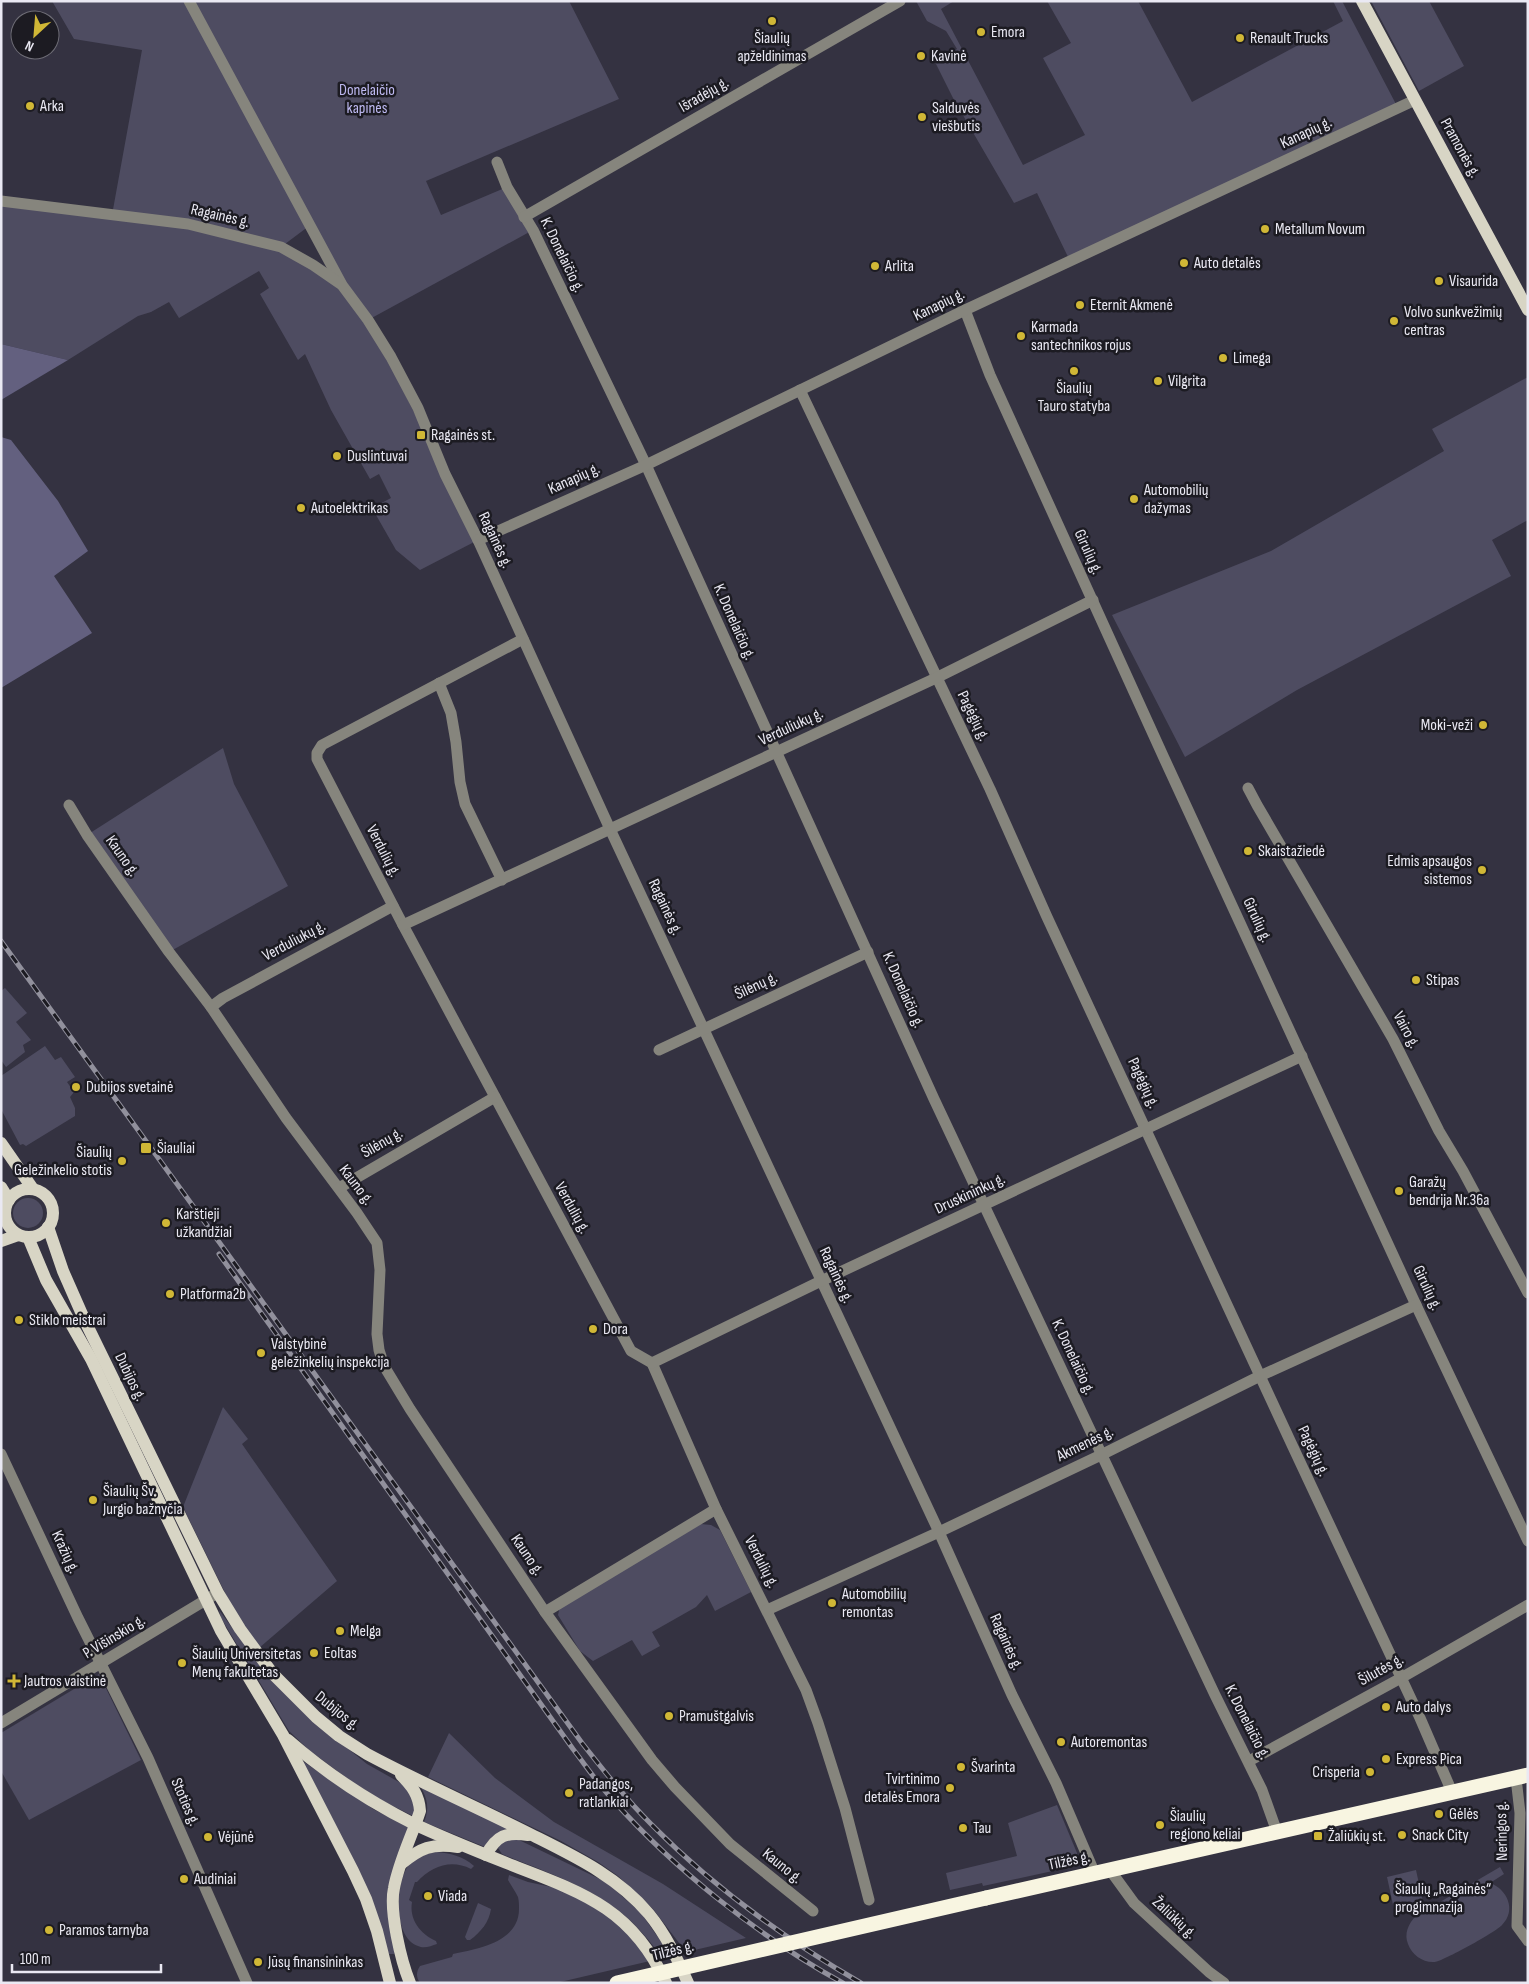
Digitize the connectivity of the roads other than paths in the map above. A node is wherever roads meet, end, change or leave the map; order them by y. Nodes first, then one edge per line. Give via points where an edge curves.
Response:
1 (189, 1) edge
2 (900, 1) edge
3 (1362, 1) edge
4 (1415, 100) junction
5 (497, 162) dead end
6 (1, 201) edge
7 (524, 216) junction
8 (342, 285) junction
9 (965, 310) junction
10 (1528, 310) edge
11 (800, 390) junction
12 (646, 465) junction
13 (478, 540) junction
14 (1092, 600) junction
15 (522, 639) junction
16 (936, 678) junction
17 (439, 683) junction
18 (775, 752) junction
19 (1248, 788) dead end
20 (69, 805) dead end
21 (610, 829) junction
22 (502, 880) junction
23 (393, 906) junction
24 (403, 925) junction
25 (868, 952) junction
26 (211, 1007) junction
27 (703, 1029) junction
28 (659, 1050) dead end
29 (1302, 1056) junction
30 (495, 1097) junction
31 (1146, 1129) junction
32 (1, 1143) edge
33 (1, 1187) edge
34 (339, 1188) junction
35 (33, 1189) junction
36 (984, 1205) junction
37 (5, 1209) edge
38 (48, 1228) junction
39 (23, 1236) junction
40 (1, 1241) edge
41 (821, 1281) junction
42 (1528, 1292) edge
43 (1416, 1305) junction
44 (652, 1363) junction
45 (1260, 1376) junction
46 (1, 1454) edge
47 (1101, 1455) junction
48 (716, 1509) junction
49 (939, 1532) junction
50 (1528, 1541) edge
51 (218, 1593) junction
52 (206, 1600) junction
53 (1528, 1604) edge
54 (767, 1610) junction
55 (544, 1612) junction
56 (101, 1664) junction
57 (1401, 1678) junction
58 (1, 1723) edge
59 (283, 1735) junction
60 (1249, 1761) junction
61 (393, 1768) junction
62 (1522, 1776) edge
63 (1452, 1792) junction
64 (415, 1824) junction
65 (1277, 1832) junction
66 (533, 1835) junction
67 (470, 1849) junction
68 (486, 1855) junction
69 (401, 1864) junction
70 (1110, 1870) junction
71 (1095, 1874) junction
72 (869, 1900) dead end
73 (813, 1911) dead end
74 (1528, 1941) edge
75 (403, 1959) junction
76 (386, 1963) junction
77 (247, 1983) edge
78 (390, 1983) edge
79 (410, 1983) edge
80 (617, 1983) edge
81 (666, 1983) edge
82 (688, 1983) edge
83 (1224, 1983) edge

1 - 8 street
2 - 7 street, Išradėjų g.
3 - 4 main road, Pramonės g.
4 - 9 street, Kanapių g.
4 - 10 main road, Pramonės g.
5 - 7 street, K. Donelaičio g.
6 - 8 street, Ragainės g. via 188,224 281,247
7 - 12 street, K. Donelaičio g.
8 - 13 street, Ragainės g. via 391,356
9 - 11 street, Kanapių g.
9 - 14 street, Girulių g. via 990,374
11 - 12 street, Kanapių g.
11 - 16 street, Pagėgių g.
12 - 13 street, Kanapių g.
12 - 18 street, K. Donelaičio g.
13 - 15 street, Ragainės g.
14 - 16 street, Verduliukų g.
14 - 29 street, Girulių g.
15 - 17 street, Verdulių g.
15 - 21 street, Ragainės g.
16 - 18 street, Verduliukų g.
16 - 31 street, Pagėgių g.
17 - 22 street via 451,713 464,798
17 - 23 street, Verdulių g. via 322,745 317,753 317,759
18 - 21 street, Verduliukų g.
18 - 25 street, K. Donelaičio g.
19 - 42 street, Vairo g. via 1393,1039 1439,1131
20 - 26 street, Kauno g. via 169,952
21 - 22 street, Verduliukų g.
21 - 27 street, Ragainės g.
22 - 24 street, Verduliukų g.
23 - 24 street, Verdulių g.
23 - 26 street, Verduliukų g.
24 - 30 street, Verdulių g.
25 - 27 street, Šilėnų g.
25 - 36 street, K. Donelaičio g.
26 - 34 street, Kauno g. via 306,1147
27 - 28 street, Šilėnų g.
27 - 41 street, Ragainės g.
29 - 31 street, Druskininkų g.
29 - 43 street, Girulių g.
30 - 34 street, Šilėnų g.
30 - 44 street, Verdulių g. via 631,1351
31 - 36 street, Druskininkų g.
31 - 45 street, Pagėgių g.
32 - 35 main road
33 - 37 main road
34 - 55 street, Kauno g. via 377,1243 380,1270 377,1334 384,1366
35 - 37 main road via 22,1190
35 - 38 main road via 43,1193 50,1202 52,1218
36 - 41 street, Druskininkų g.
36 - 47 street, K. Donelaičio g.
37 - 39 main road via 8,1225
38 - 39 main road via 39,1235
38 - 51 main road, Dubijos g. via 86,1321
39 - 40 main road
39 - 52 main road, Dubijos g. via 91,1359
41 - 44 street, Druskininkų g.
41 - 49 street, Ragainės g.
43 - 45 street, Akmenės g.
43 - 50 street, Girulių g.
44 - 48 street, Verdulių g.
45 - 47 street, Akmenės g.
45 - 57 street, Pagėgių g.
46 - 56 street, Kražių g.
47 - 49 street, Akmenės g.
47 - 60 street, K. Donelaičio g.
48 - 54 street, Verdulių g.
48 - 55 street
49 - 54 street, Akmenės g.
49 - 71 street, Ragainės g.
51 - 52 street, P. Višinskio g.
51 - 61 main road, Dubijos g. via 273,1674 296,1698 339,1736
52 - 56 street, P. Višinskio g.
52 - 59 main road, Dubijos g.
53 - 57 street, Šilutės g.
54 - 72 street, Verdulių g. via 806,1690 818,1723
55 - 73 street, Kauno g. via 675,1787 730,1844
56 - 58 street, P. Višinskio g.
56 - 77 street, Stoties g. via 148,1758
57 - 60 street, Šilutės g.
57 - 63 street, Pagėgių g.
59 - 64 main road, Dubijos g. via 355,1791
59 - 76 main road, Dubijos g. via 359,1885
60 - 65 street, K. Donelaičio g.
61 - 64 main road via 410,1784 420,1803
61 - 66 main road, Dubijos g.
62 - 63 highway, Tilžės g.
62 - 74 street, Neringos g. via 1517,1926
63 - 65 highway, Tilžės g.
64 - 67 main road, Dubijos g.
64 - 69 main road
65 - 70 highway, Tilžės g.
66 - 68 main road via 506,1835 493,1842
66 - 82 main road, Dubijos g. via 601,1872 649,1913 668,1941
67 - 68 main road, Dubijos g.
67 - 69 main road via 433,1846 415,1852
68 - 81 main road, Dubijos g. via 570,1888 612,1912 646,1945
69 - 75 main road via 394,1888 393,1912
70 - 71 highway, Tilžės g.
70 - 83 street, Žaliūkių g. via 1134,1903
71 - 80 highway, Tilžės g., bridge
75 - 76 main road
75 - 79 main road
76 - 78 main road, Dubijos g.

